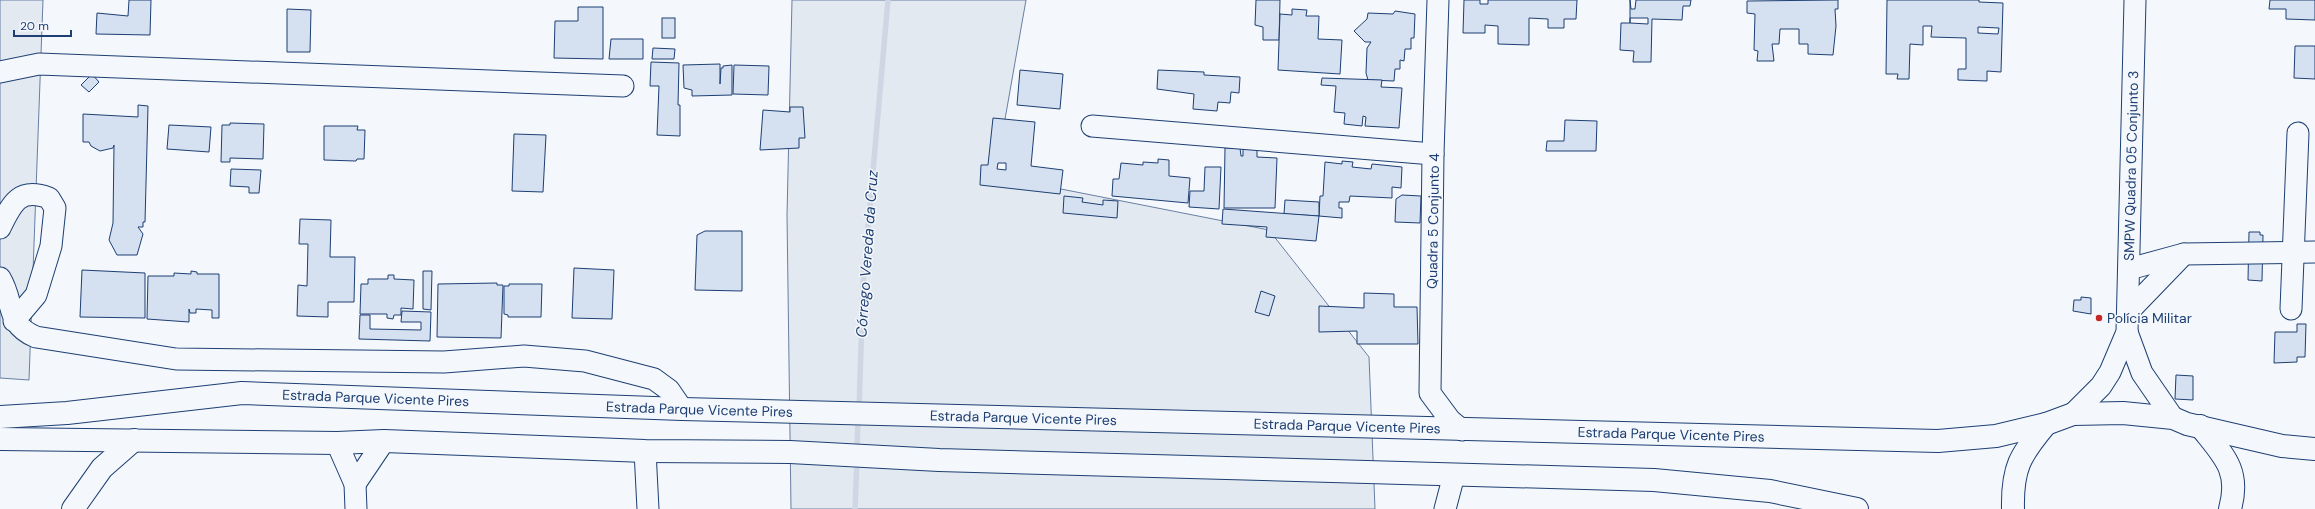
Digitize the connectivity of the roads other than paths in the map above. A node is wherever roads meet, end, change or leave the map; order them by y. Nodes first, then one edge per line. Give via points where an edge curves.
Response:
1 (1438, 0) edge
2 (2135, 0) edge
3 (0, 72) edge
4 (622, 86) dead end
5 (1092, 126) dead end
6 (2298, 133) dead end
7 (1433, 154) junction
8 (0, 228) edge
9 (2293, 252) junction
10 (2315, 252) edge
11 (2184, 254) junction
12 (2129, 269) junction
13 (0, 278) edge
14 (2291, 309) dead end
15 (2129, 311) junction
16 (14, 321) junction
17 (2127, 332) junction
18 (682, 409) junction
19 (2073, 414) junction
20 (0, 417) edge
21 (2173, 418) junction
22 (2046, 424) junction
23 (2200, 426) junction
24 (1462, 430) junction
25 (0, 439) edge
26 (134, 440) junction
27 (384, 441) junction
28 (337, 443) junction
29 (2315, 449) edge
30 (645, 451) junction
31 (1454, 475) junction
32 (355, 484) junction
33 (73, 509) edge
34 (356, 509) edge
35 (648, 509) edge
36 (1445, 509) edge
37 (1858, 509) edge
38 (2013, 509) edge
39 (2230, 509) edge

1 - 7 street, Quadra 5 Conjunto 4
2 - 12 street, SMPW Quadra 05 Conjunto 3
3 - 4 street via 39,64
5 - 7 street
6 - 9 street
7 - 24 street, Quadra 5 Conjunto 4 via 1430,393 1450,420
8 - 16 street via 17,198 28,193 49,198 55,208 51,246 36,295
9 - 10 street
9 - 11 street
9 - 14 street
11 - 12 street
11 - 15 street
12 - 15 street, SMPW Quadra 05 Conjunto 3
13 - 16 street
15 - 17 street, SMPW Quadra 05 Conjunto 3
16 - 18 street via 25,332 36,337 176,359 444,362 524,356 584,361 654,379 669,390
17 - 19 street via 2110,372 2101,386
17 - 21 street via 2142,373
18 - 20 main road, Estrada Parque Vicente Pires via 242,393 68,413
18 - 24 main road, Estrada Parque Vicente Pires
19 - 21 main road, Estrada Parque Vicente Pires via 2123,413
19 - 22 main road, Estrada Parque Vicente Pires
21 - 23 main road, Estrada Parque Vicente Pires
22 - 24 main road, Estrada Parque Vicente Pires via 1996,436 1938,441
22 - 38 main road via 2024,450 2016,470
23 - 29 main road via 2282,446
23 - 39 main road via 2233,472 2234,487
25 - 26 main road
26 - 28 main road
26 - 33 main road via 102,468
27 - 28 main road
27 - 30 main road
27 - 32 street
28 - 32 street
30 - 31 main road via 790,452 939,460
30 - 35 street
31 - 36 street
31 - 37 main road via 1654,480 1770,491
32 - 34 street

